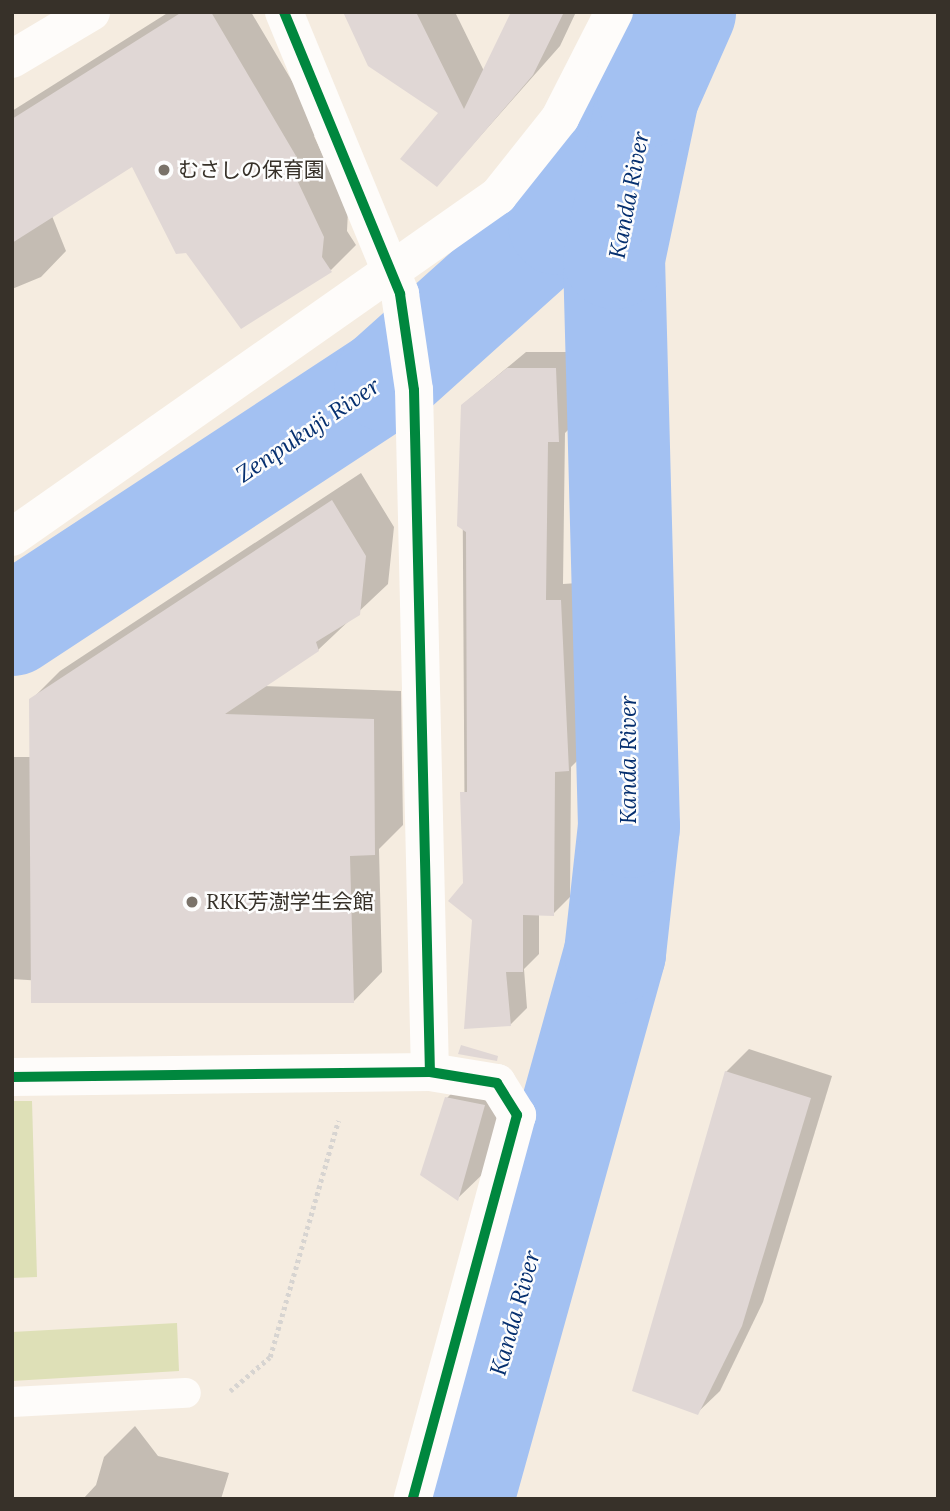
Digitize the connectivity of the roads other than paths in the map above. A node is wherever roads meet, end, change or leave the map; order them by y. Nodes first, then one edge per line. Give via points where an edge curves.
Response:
1 (90, 12) edge
2 (284, 12) edge
3 (614, 12) edge
4 (12, 59) edge
5 (396, 284) junction
6 (12, 537) edge
7 (430, 1072) junction
8 (12, 1077) edge
9 (186, 1393) road end
10 (12, 1402) edge
11 (413, 1499) edge

1 - 4 street
2 - 5 street
3 - 5 street via 560,118 498,196
5 - 6 street
5 - 7 street via 414,390
7 - 8 street
7 - 11 street via 498,1083 517,1115
9 - 10 lane

